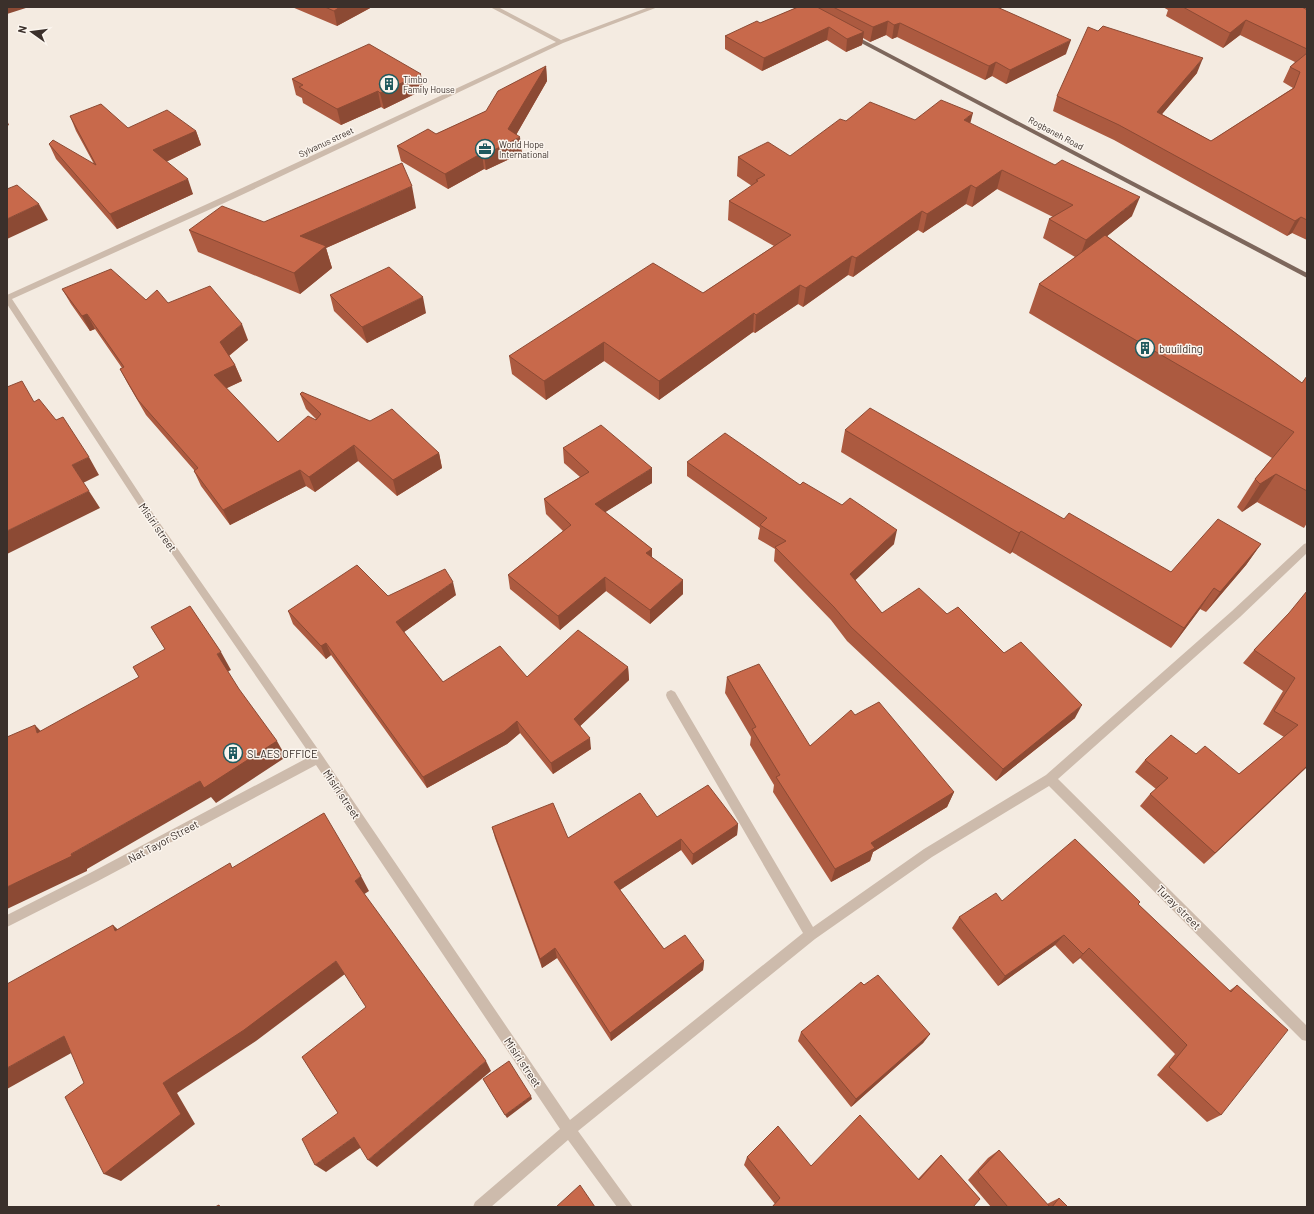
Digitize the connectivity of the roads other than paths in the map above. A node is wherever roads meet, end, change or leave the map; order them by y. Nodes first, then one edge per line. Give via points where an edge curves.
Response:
1 (493, 7) edge
2 (655, 7) edge
3 (843, 32) edge
4 (561, 42) junction
5 (1307, 276) edge
6 (7, 298) edge
7 (1307, 547) edge
8 (671, 695) dead end
9 (318, 758) junction
10 (1050, 779) junction
11 (7, 921) edge
12 (811, 935) junction
13 (1307, 1035) edge
14 (569, 1130) junction
15 (480, 1207) edge
16 (626, 1207) edge

1 - 4 street
2 - 4 street, Sylvanus street
3 - 5 main road, Rogbaneh Road
4 - 6 street, Sylvanus street via 237,194
6 - 9 street, Misiri street via 142,504
7 - 10 street via 1236,614
8 - 12 street
9 - 11 street, Nat Tayor Street
9 - 14 street, Misiri street
10 - 12 street via 928,853
10 - 13 street, Turay street
12 - 14 street
14 - 15 street
14 - 16 street, Misiri street

